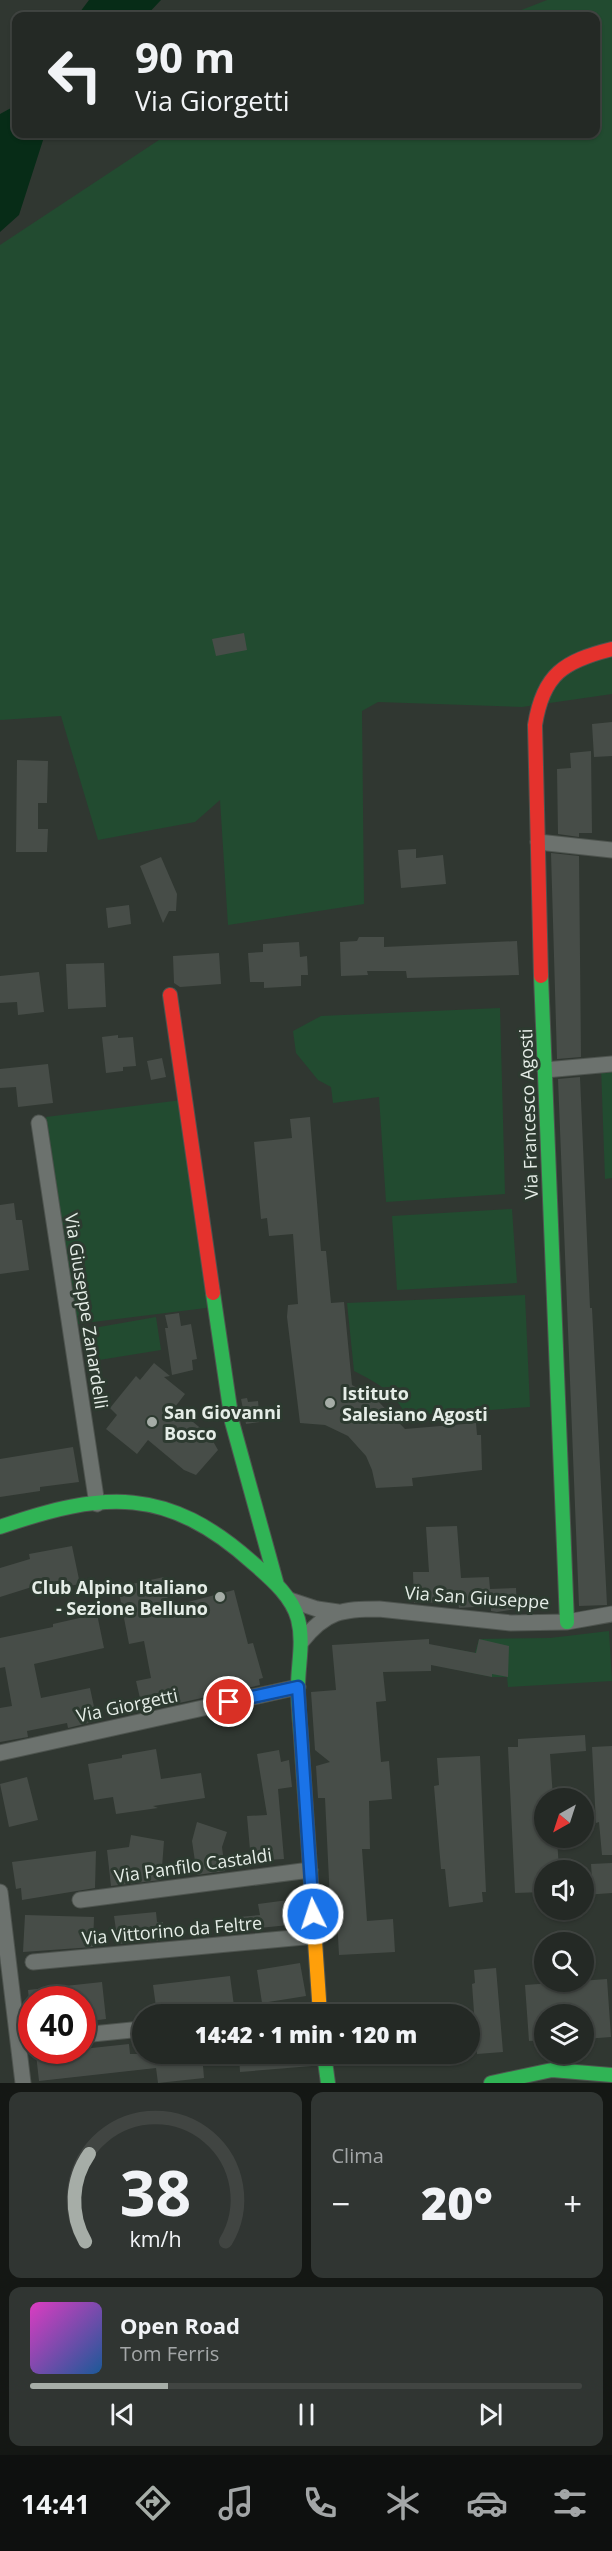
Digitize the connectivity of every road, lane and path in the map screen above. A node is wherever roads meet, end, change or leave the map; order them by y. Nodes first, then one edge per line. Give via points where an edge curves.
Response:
1 (612, 649) edge
2 (538, 842) junction
3 (612, 850) edge
4 (170, 995) dead end
5 (612, 1064) edge
6 (545, 1070) junction
7 (39, 1123) dead end
8 (97, 1504) junction
9 (0, 1527) edge
10 (277, 1586) junction
11 (290, 1600) junction
12 (338, 1612) junction
13 (612, 1614) edge
14 (567, 1622) junction
15 (302, 1641) junction
16 (298, 1687) junction
17 (0, 1753) edge
18 (310, 1870) junction
19 (0, 1892) edge
20 (80, 1900) dead end
21 (315, 1936) junction
22 (33, 1962) dead end
23 (319, 2004) edge
24 (132, 2030) edge
25 (96, 2034) edge
26 (325, 2064) edge
27 (612, 2075) edge
28 (22, 2083) edge
29 (328, 2083) edge
30 (491, 2083) edge

1 - 2 street, Via Francesco Agosti via 566,664 556,670 543,689 535,725
2 - 3 street
2 - 6 street, Via Francesco Agosti
4 - 10 street via 232,1422
5 - 6 street
6 - 14 street, Via Francesco Agosti
7 - 8 street, Via Giuseppe Zanardelli
8 - 9 street via 30,1516
8 - 10 street via 134,1502 159,1506 192,1519 250,1560
10 - 11 street
11 - 12 street, Via San Giuseppe
11 - 15 street
12 - 14 street, Via San Giuseppe via 379,1609 511,1623
12 - 15 street, Via San Giuseppe via 318,1623
13 - 14 street, Via San Giuseppe
15 - 16 street
16 - 17 street, Via Giorgetti
16 - 18 street
18 - 20 street, Via Panfilo Castaldi
18 - 21 street
19 - 28 street
21 - 22 street, Via Vittorino da Feltre
21 - 23 street
24 - 25 street
26 - 29 street
27 - 30 street via 552,2070

